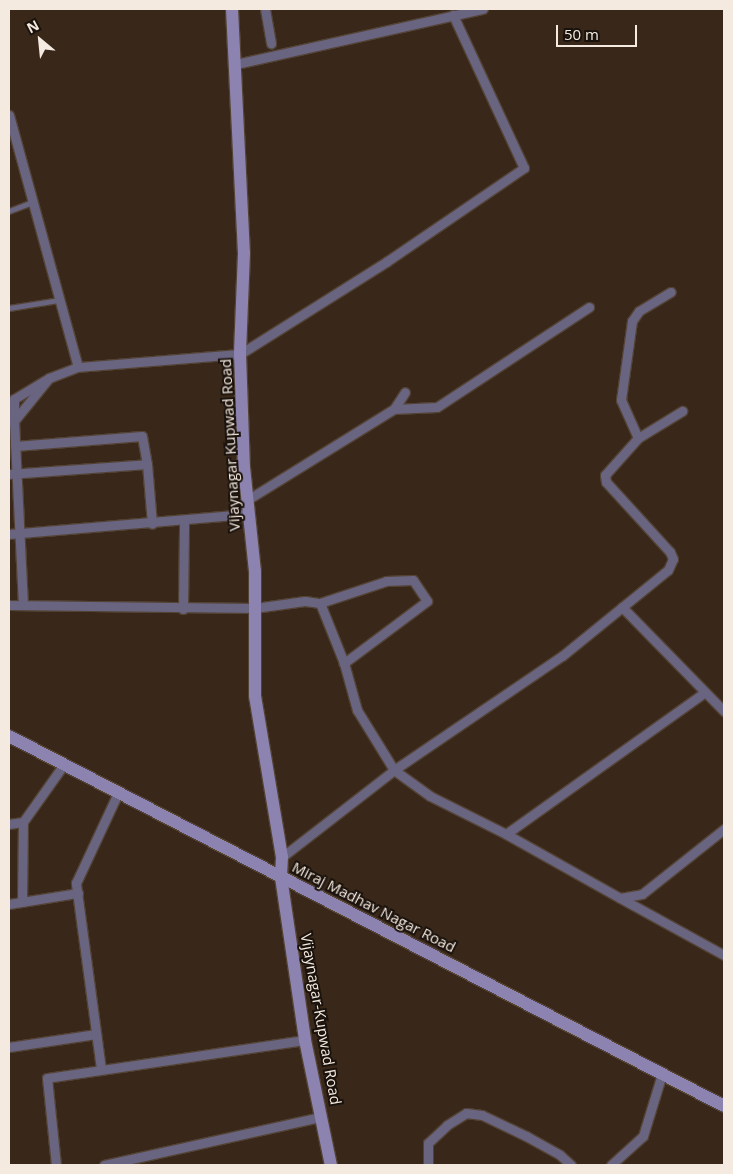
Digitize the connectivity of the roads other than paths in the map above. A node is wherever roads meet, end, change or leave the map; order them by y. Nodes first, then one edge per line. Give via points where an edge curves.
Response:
1 (232, 9) edge
2 (265, 9) edge
3 (477, 9) edge
4 (453, 15) junction
5 (271, 43) dead end
6 (236, 64) junction
7 (9, 115) edge
8 (32, 202) junction
9 (9, 211) edge
10 (671, 292) dead end
11 (61, 299) junction
12 (589, 307) dead end
13 (9, 308) edge
14 (240, 354) junction
15 (78, 367) junction
16 (49, 378) junction
17 (405, 392) dead end
18 (394, 409) junction
19 (682, 411) dead end
20 (12, 420) edge
21 (638, 438) junction
22 (16, 446) junction
23 (147, 464) junction
24 (12, 474) edge
25 (247, 500) junction
26 (249, 514) junction
27 (184, 521) junction
28 (152, 524) junction
29 (13, 533) edge
30 (320, 603) junction
31 (23, 604) junction
32 (9, 605) edge
33 (255, 608) junction
34 (622, 608) junction
35 (183, 609) junction
36 (344, 664) junction
37 (706, 692) junction
38 (724, 711) edge
39 (9, 736) edge
40 (64, 764) junction
41 (394, 770) junction
42 (118, 793) junction
43 (23, 822) junction
44 (9, 824) edge
45 (724, 829) edge
46 (506, 834) junction
47 (282, 857) junction
48 (281, 877) junction
49 (78, 893) junction
50 (620, 898) junction
51 (22, 902) junction
52 (9, 904) edge
53 (724, 955) edge
54 (96, 1034) junction
55 (305, 1040) junction
56 (9, 1047) edge
57 (100, 1068) junction
58 (662, 1074) junction
59 (724, 1106) edge
60 (322, 1117) junction
61 (56, 1165) edge
62 (104, 1165) edge
63 (331, 1165) edge
64 (428, 1165) edge
65 (571, 1165) edge
66 (611, 1165) edge

1 - 6 street, Vijaynagar Kupwad Road
2 - 5 street
3 - 4 street
4 - 6 street
4 - 14 street via 524,168 386,262
6 - 14 street, Vijaynagar Kupwad Road via 244,253
7 - 8 street
8 - 9 lane
8 - 11 street
10 - 21 street via 638,311 632,321 621,400 631,430
11 - 13 lane
11 - 15 street
12 - 18 street via 437,407
14 - 15 street
14 - 25 street, Vijaynagar Kupwad Road
15 - 16 street
16 - 20 street
16 - 20 street via 14,399
17 - 18 street
18 - 25 street
19 - 21 street
20 - 22 street
21 - 34 street via 605,474 606,482 673,559 668,570
22 - 23 street via 142,436
22 - 24 street
23 - 24 street
23 - 28 street
24 - 29 street
25 - 26 street, Vijaynagar Kupwad Road
26 - 27 street
26 - 33 street, Vijaynagar Kupwad Road
27 - 28 street
27 - 35 street
28 - 29 street
29 - 31 street
30 - 33 street via 305,601
30 - 36 street
30 - 36 street via 403,578 413,580 427,601
31 - 32 street
31 - 35 street
33 - 35 street
33 - 47 street, Vijaynagar Kupwad Road via 255,696
34 - 37 street
34 - 41 street via 562,656
36 - 41 street via 357,710
37 - 38 street
37 - 46 street
39 - 40 street, Miraj Madhav Nagar Road
40 - 42 street, Miraj Madhav Nagar Road
40 - 43 street
41 - 46 street via 430,796
41 - 47 street
42 - 48 street, Miraj Madhav Nagar Road
42 - 49 street via 76,883
43 - 44 street
43 - 51 street
45 - 50 street via 642,894
46 - 50 street
47 - 48 street, Vijaynagar Kupwad Road
48 - 55 street, Vijaynagar-Kupwad Road
48 - 58 street, Miraj Madhav Nagar Road
49 - 51 street
49 - 54 street
50 - 53 street
51 - 52 street
54 - 56 street
54 - 57 street
55 - 57 street
55 - 60 street, Vijaynagar-Kupwad Road
57 - 61 street via 47,1078
58 - 59 street, Miraj Madhav Nagar Road
58 - 66 street via 642,1136
60 - 62 street
60 - 63 street, Vijaynagar-Kupwad Road
64 - 65 street via 428,1143 466,1113 482,1115 526,1136

